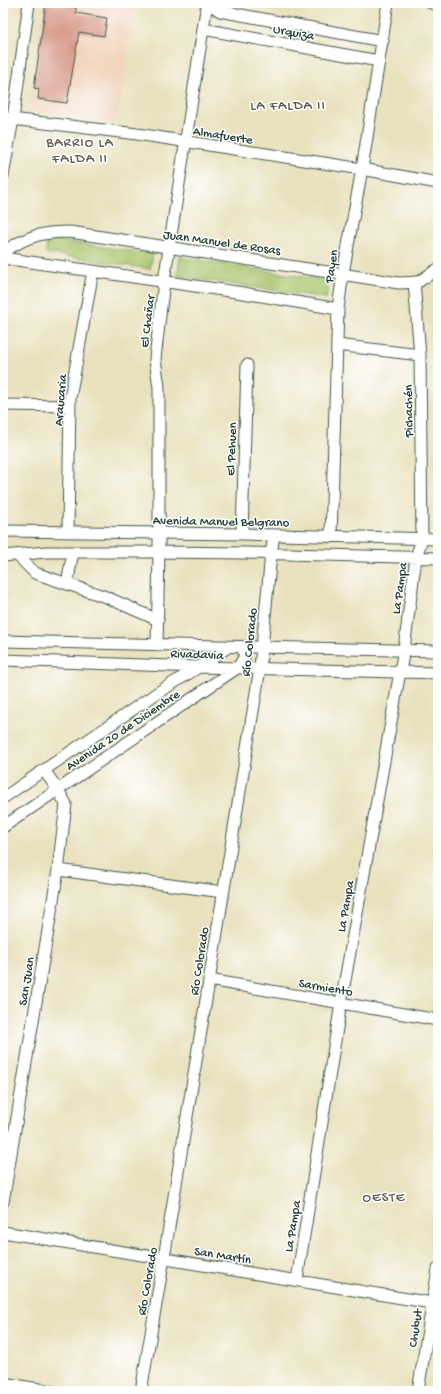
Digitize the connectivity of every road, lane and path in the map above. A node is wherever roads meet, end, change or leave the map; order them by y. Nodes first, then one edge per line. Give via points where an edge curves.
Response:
1 (29, 3) edge
2 (207, 3) edge
3 (388, 3) edge
4 (431, 3) edge
5 (438, 5) edge
6 (203, 29) junction
7 (382, 41) junction
8 (379, 61) junction
9 (8, 118) edge
10 (185, 142) junction
11 (362, 169) junction
12 (3, 176) edge
13 (438, 183) edge
14 (169, 248) junction
15 (3, 252) edge
16 (3, 258) edge
17 (438, 269) edge
18 (93, 271) junction
19 (343, 273) junction
20 (164, 281) junction
21 (414, 282) junction
22 (338, 309) junction
23 (337, 345) junction
24 (420, 355) junction
25 (247, 365) dead end
26 (3, 405) edge
27 (70, 406) junction
28 (3, 531) edge
29 (68, 532) junction
30 (159, 533) junction
31 (242, 534) junction
32 (274, 536) junction
33 (331, 537) junction
34 (422, 539) junction
35 (438, 539) edge
36 (73, 552) junction
37 (159, 552) junction
38 (271, 554) junction
39 (3, 556) edge
40 (18, 556) junction
41 (416, 557) junction
42 (438, 558) edge
43 (67, 584) junction
44 (158, 620) junction
45 (3, 641) edge
46 (157, 645) junction
47 (228, 647) junction
48 (242, 647) junction
49 (262, 648) junction
50 (404, 649) junction
51 (438, 651) edge
52 (3, 660) edge
53 (199, 667) junction
54 (237, 668) junction
55 (260, 668) junction
56 (399, 672) junction
57 (438, 674) edge
58 (44, 770) junction
59 (58, 790) junction
60 (3, 798) edge
61 (3, 827) edge
62 (58, 870) junction
63 (224, 892) junction
64 (209, 980) junction
65 (341, 1003) junction
66 (438, 1020) edge
67 (3, 1202) edge
68 (3, 1232) edge
69 (164, 1258) junction
70 (438, 1269) edge
71 (297, 1280) junction
72 (435, 1303) edge
73 (3, 1383) edge
74 (51, 1391) edge
75 (141, 1391) edge
76 (418, 1391) edge

1 - 9 street
2 - 6 street, El Chañar
2 - 7 street, Urquiza via 220,11
3 - 7 street, Payen
4 - 5 street
6 - 8 street, Urquiza
6 - 10 street, El Chañar
7 - 8 street, Payen
8 - 11 street, Payen
9 - 10 street, Almafuerte
9 - 12 street
10 - 11 street, Almafuerte
10 - 14 street, El Chañar
11 - 13 street, Almafuerte
11 - 19 street, Payen
14 - 15 street, Juan Manuel de Rosas via 70,232 52,232 30,237
14 - 19 street, Juan Manuel de Rosas
14 - 20 street, El Chañar
16 - 18 street
17 - 21 street, Juan Manuel de Rosas
18 - 20 street
18 - 27 street, Araucaria
19 - 21 street, Juan Manuel de Rosas via 399,283
19 - 22 street, Payen
20 - 22 street
20 - 30 street, El Chañar via 155,359 159,387
21 - 24 street, Pichachén
22 - 23 street, Payen
23 - 24 street
23 - 33 street, Payen
24 - 34 street, Pichachén
25 - 31 street, El Pehuen
26 - 27 street
27 - 29 street, Araucaria
28 - 29 street, Avenida Manuel Belgrano
29 - 30 street, Avenida Manuel Belgrano
30 - 31 street, Avenida Manuel Belgrano
30 - 37 street, El Chañar
31 - 32 street, Avenida Manuel Belgrano
32 - 33 street, Avenida Manuel Belgrano
32 - 38 street, Río Colorado
33 - 34 street, Avenida Manuel Belgrano
34 - 35 street, Avenida Manuel Belgrano
34 - 41 street, La Pampa
36 - 37 street
36 - 40 street
36 - 43 street
37 - 38 street
37 - 44 street, El Chañar
38 - 41 street
38 - 49 street, Río Colorado
39 - 40 street
40 - 43 street via 35,574
41 - 42 street
41 - 50 street, La Pampa
43 - 44 street via 106,597
44 - 46 street, El Chañar
45 - 46 street, Rivadavia
46 - 47 street, Rivadavia
47 - 48 street, Rivadavia
47 - 53 street, Avenida 20 de Diciembre
48 - 49 street, Rivadavia
48 - 54 street via 245,657
49 - 50 street, Rivadavia
49 - 55 street, Río Colorado
50 - 51 street, Rivadavia
50 - 56 street, La Pampa
52 - 53 street, Rivadavia
53 - 54 street, Rivadavia
53 - 58 street, Avenida 20 de Diciembre
54 - 55 street, Rivadavia
54 - 59 street, Avenida 20 de Diciembre
55 - 56 street, Rivadavia
55 - 63 street, Río Colorado
56 - 57 street, Rivadavia
56 - 65 street, La Pampa
58 - 59 street, San Juan
58 - 60 street, Avenida 20 de Diciembre
59 - 61 street, Avenida 20 de Diciembre
59 - 62 street, San Juan via 66,804
62 - 63 street
62 - 67 street, San Juan
63 - 64 street, Río Colorado
64 - 65 street, Sarmiento
64 - 69 street, Río Colorado
65 - 66 street, Sarmiento
65 - 71 street, La Pampa
68 - 69 street, San Martín
69 - 71 street, San Martín
69 - 75 street, Río Colorado
70 - 72 street, Chubut
71 - 72 street, San Martín
72 - 76 street, Chubut
73 - 74 street

